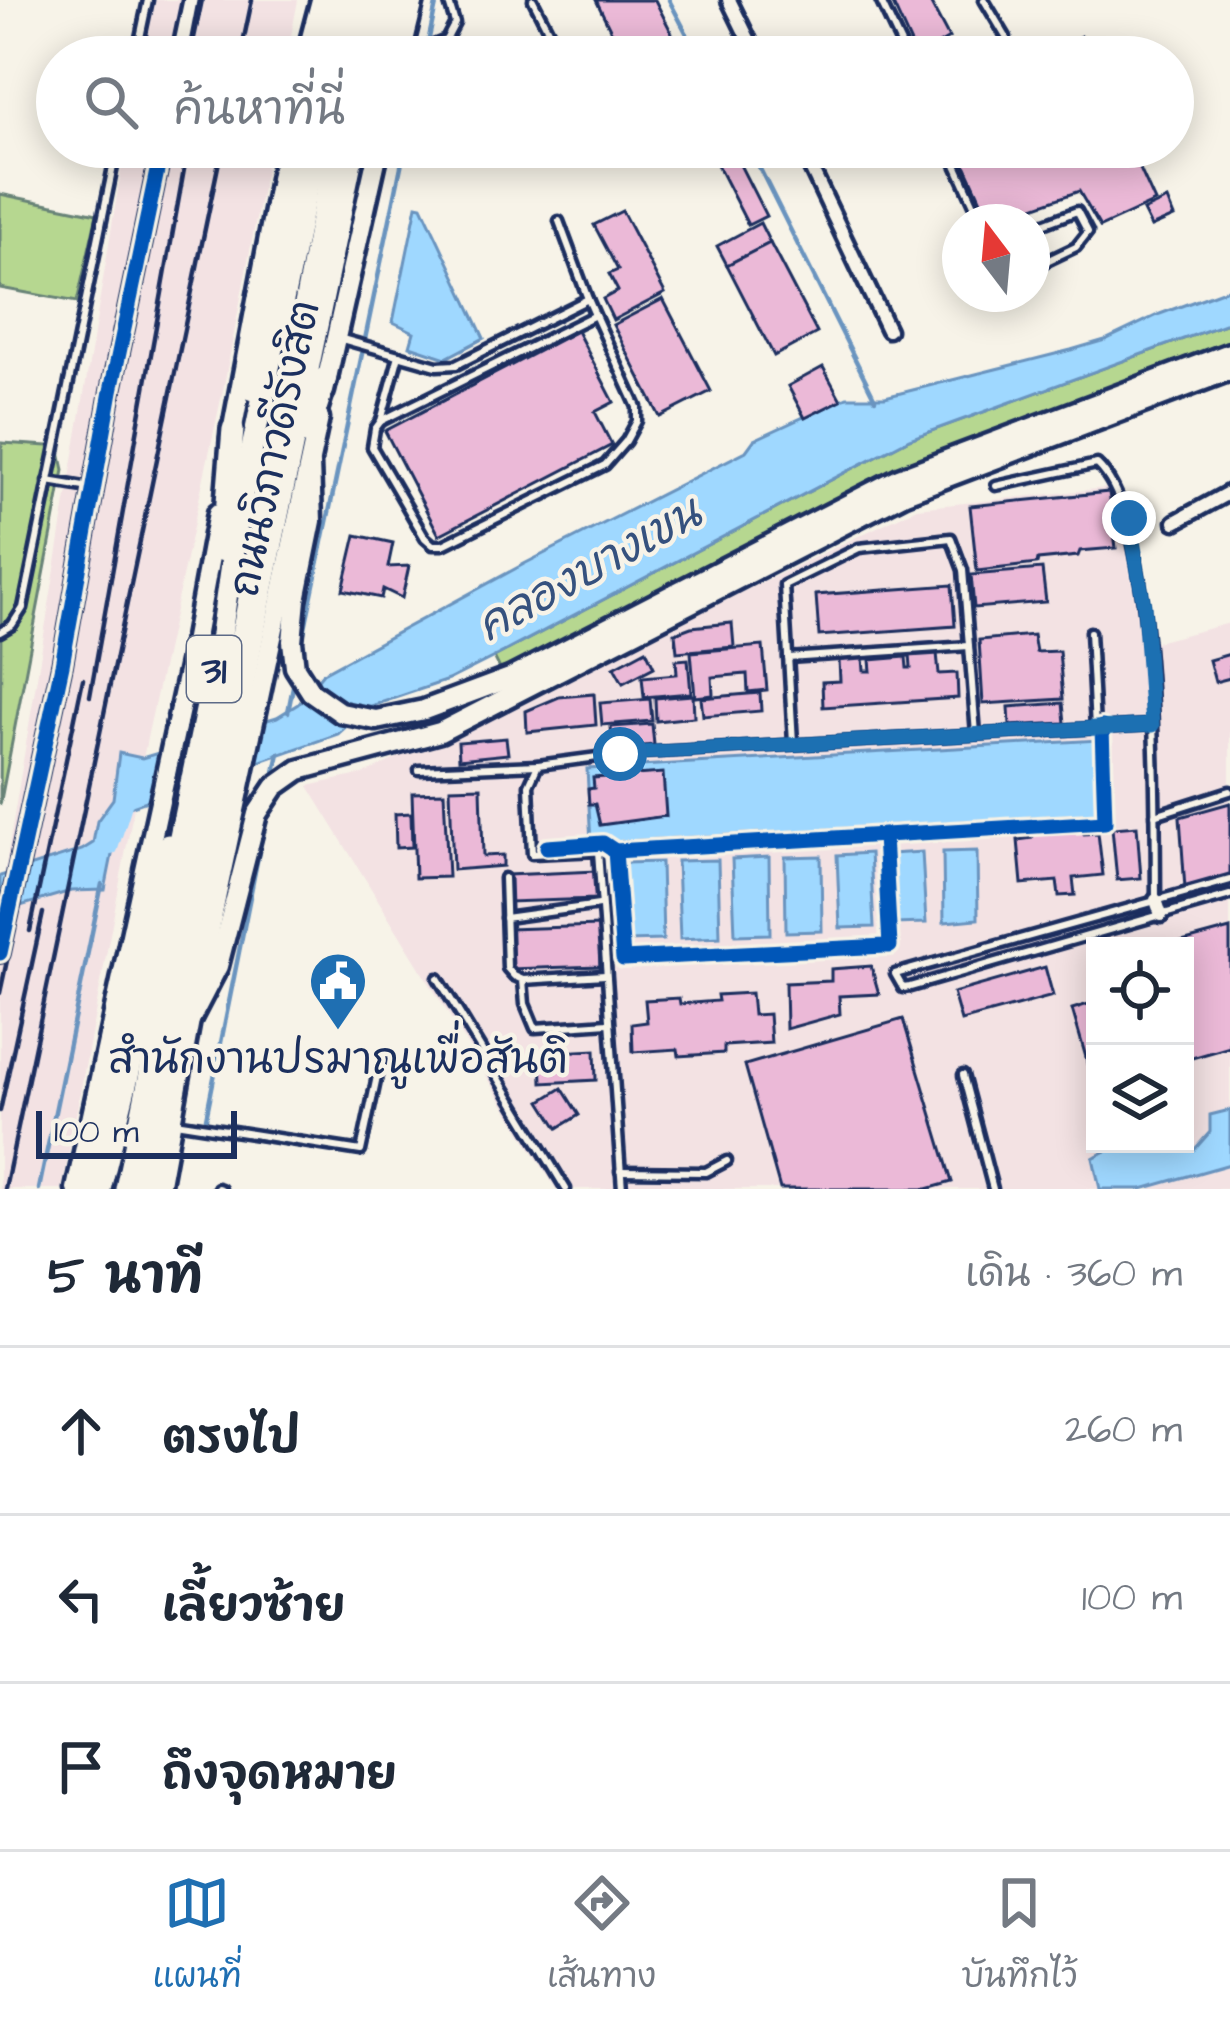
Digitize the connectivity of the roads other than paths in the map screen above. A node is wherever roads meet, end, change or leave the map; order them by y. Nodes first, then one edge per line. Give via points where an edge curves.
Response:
1 (148, 0) edge
2 (192, 0) edge
3 (310, 0) edge
4 (321, 0) edge
5 (334, 0) edge
6 (344, 0) edge
7 (364, 0) edge
8 (383, 0) edge
9 (399, 0) edge
10 (414, 0) edge
11 (448, 0) edge
12 (532, 0) edge
13 (729, 0) edge
14 (880, 0) edge
15 (984, 0) edge
16 (140, 36) edge
17 (184, 36) edge
18 (306, 36) edge
19 (310, 36) edge
20 (326, 36) edge
21 (336, 36) edge
22 (356, 36) edge
23 (376, 36) edge
24 (407, 36) edge
25 (411, 36) edge
26 (449, 36) edge
27 (551, 36) edge
28 (747, 36) edge
29 (897, 36) edge
30 (1005, 36) edge
31 (113, 168) edge
32 (158, 168) edge
33 (282, 168) edge
34 (297, 168) edge
35 (311, 168) edge
36 (330, 168) edge
37 (350, 168) edge
38 (375, 168) edge
39 (811, 168) edge
40 (958, 168) edge
41 (974, 204) edge
42 (560, 221) dead end
43 (1050, 222) edge
44 (1050, 260) edge
45 (588, 299) junction
46 (595, 315) junction
47 (888, 330) dead end
48 (345, 340) junction
49 (1230, 353) edge
50 (399, 354) junction
51 (1230, 370) edge
52 (326, 377) junction
53 (381, 421) junction
54 (232, 428) junction
55 (310, 464) junction
56 (48, 481) junction
57 (997, 486) dead end
58 (94, 489) junction
59 (1230, 492) edge
60 (1175, 522) dead end
61 (277, 529) junction
62 (223, 551) junction
63 (0, 632) edge
64 (1090, 632) dead end
65 (969, 646) junction
66 (788, 658) junction
67 (246, 718) junction
68 (1152, 725) junction
69 (1095, 728) junction
70 (976, 734) junction
71 (182, 740) junction
72 (793, 743) junction
73 (538, 765) junction
74 (419, 770) dead end
75 (1230, 790) edge
76 (231, 794) junction
77 (1155, 814) junction
78 (165, 817) junction
79 (504, 878) dead end
80 (1230, 880) edge
81 (1230, 896) edge
82 (1156, 900) junction
83 (599, 905) junction
84 (1161, 915) junction
85 (505, 918) junction
86 (0, 953) edge
87 (605, 975) junction
88 (438, 978) dead end
89 (523, 980) junction
90 (190, 1019) junction
91 (609, 1023) junction
92 (382, 1053) dead end
93 (963, 1075) dead end
94 (172, 1121) junction
95 (728, 1161) dead end
96 (620, 1172) junction
97 (76, 1189) edge
98 (88, 1189) edge
99 (100, 1189) edge
100 (126, 1189) edge
101 (145, 1189) edge
102 (159, 1189) edge
103 (566, 1189) edge
104 (622, 1189) edge
105 (994, 1189) edge

1 - 16 lane
2 - 17 street
3 - 18 main road
4 - 19 main road
5 - 20 highway
6 - 21 highway
7 - 22 highway
8 - 23 highway
9 - 24 main road
10 - 25 main road
11 - 26 lane
12 - 27 lane
13 - 28 street
14 - 29 lane
15 - 30 lane
31 - 56 lane
32 - 58 street
33 - 54 main road, ถนนวิภาวดีรังสิต / 31
34 - 62 highway, ถนนวิภาวดีรังสิต / 31
35 - 99 highway, 31 via 238,516 219,648
36 - 100 highway, 31
37 - 61 highway, ถนนวิภาวดีรังสิต / 31
38 - 48 main road, ถนนวิภาวดีรังสิต / 31
39 - 47 street
40 - 41 lane
42 - 45 lane
43 - 44 lane via 1077,212 1088,232
45 - 46 lane
45 - 50 lane via 456,365
46 - 53 lane
46 - 53 lane via 638,421 605,465 433,545 372,446
48 - 50 lane
48 - 52 main road, ถนนวิภาวดีรังสิต / 31
49 - 55 main road via 898,478 510,678 376,720 341,713 310,692 295,667 296,600 312,521
50 - 53 lane
51 - 90 main road via 905,493 440,732 299,770 257,814 218,967
52 - 55 main road, ถนนวิภาวดีรังสิต / 31
52 - 61 highway
54 - 62 highway
54 - 71 main road, ถนนวิภาวดีรังสิต / 31
55 - 67 main road, ถนนวิภาวดีรังสิต / 31
56 - 58 lane
56 - 63 lane via 23,608
57 - 68 lane via 1097,464 1112,478 1129,518 1144,606
58 - 86 street
59 - 60 street
61 - 67 highway, ถนนวิภาวดีรังสิต / 31
62 - 71 highway, ถนนวิภาวดีรังสิต / 31 via 209,652
64 - 69 lane
65 - 66 lane
65 - 66 lane via 951,538 859,548 784,585
65 - 70 lane
66 - 72 lane
67 - 76 highway, ถนนวิภาวดีรังสิต / 31
68 - 69 lane
68 - 77 lane
69 - 70 lane
70 - 72 lane
71 - 78 highway, ถนนวิภาวดีรังสิต / 31
72 - 73 lane
73 - 74 lane
73 - 83 lane via 529,785 532,854 598,851
75 - 77 lane
76 - 90 main road, ถนนวิภาวดีรังสิต / 31
76 - 101 highway, ถนนวิภาวดีรังสิต / 31
77 - 82 lane
78 - 97 main road, ถนนวิภาวดีรังสิต / 31
78 - 98 highway, ถนนวิภาวดีรังสิต / 31
79 - 85 lane
80 - 82 lane
81 - 84 lane
82 - 84 street
82 - 84 lane via 896,974 910,988
83 - 85 lane
83 - 87 lane
85 - 89 lane via 507,968
87 - 89 lane
87 - 91 lane
88 - 103 lane
89 - 91 lane via 535,1028
90 - 94 main road, ถนนวิภาวดีรังสิต / 31
91 - 96 lane
92 - 94 lane via 361,1151
93 - 105 lane
94 - 102 main road, ถนนวิภาวดีรังสิต / 31
95 - 96 lane via 706,1172
96 - 104 lane

